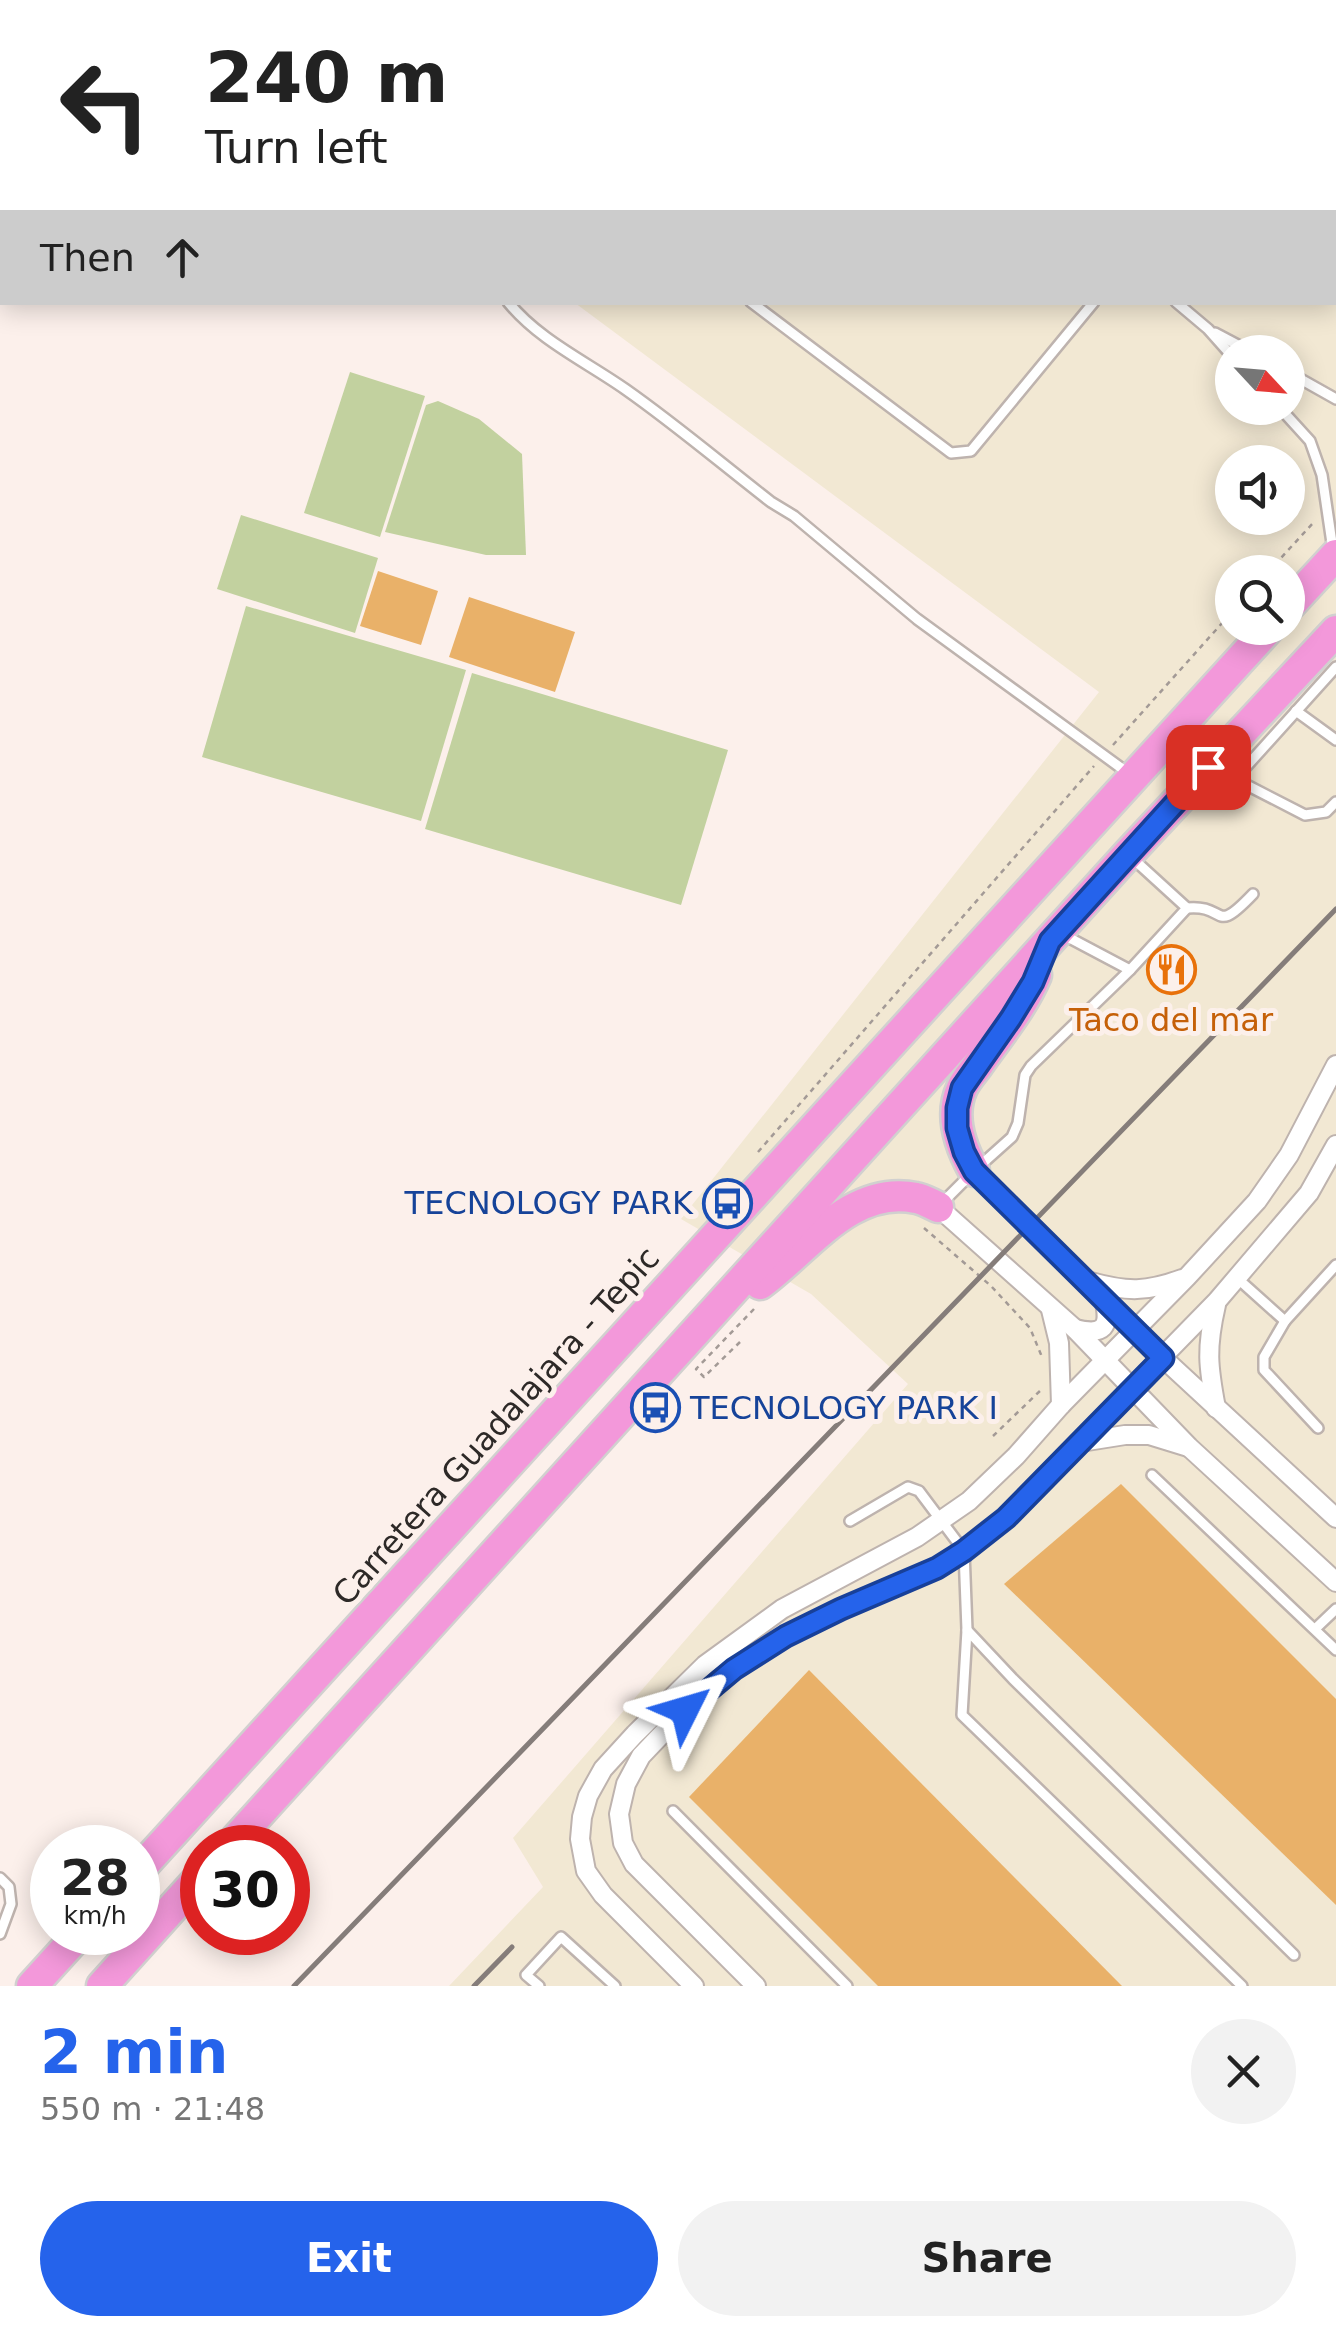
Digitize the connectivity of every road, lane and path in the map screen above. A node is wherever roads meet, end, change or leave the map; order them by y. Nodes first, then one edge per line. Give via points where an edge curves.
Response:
1 (510, 305) edge
2 (755, 305) edge
3 (1092, 305) edge
4 (1179, 305) edge
5 (1208, 330) junction
6 (1218, 335) edge
7 (1215, 338) edge
8 (1305, 382) edge
9 (1336, 399) edge
10 (1295, 425) edge
11 (1315, 520) dead end
12 (1283, 555) edge
13 (1335, 555) edge
14 (1305, 589) edge
15 (1215, 631) edge
16 (1336, 631) edge
17 (1255, 645) edge
18 (1336, 667) edge
19 (1296, 711) junction
20 (1336, 740) edge
21 (1104, 756) junction
22 (1222, 773) junction
23 (1134, 778) junction
24 (1336, 802) edge
25 (1128, 854) junction
26 (1253, 894) dead end
27 (1187, 908) junction
28 (1054, 936) junction
29 (1130, 970) junction
30 (1336, 1065) edge
31 (1336, 1144) edge
32 (756, 1154) dead end
33 (974, 1171) junction
34 (929, 1215) junction
35 (1336, 1264) edge
36 (1187, 1277) junction
37 (1237, 1278) junction
38 (1088, 1282) junction
39 (1104, 1297) junction
40 (1217, 1301) junction
41 (719, 1308) junction
42 (755, 1308) dead end
43 (1051, 1310) junction
44 (1285, 1321) junction
45 (1075, 1329) junction
46 (1135, 1330) junction
47 (740, 1342) dead end
48 (1163, 1358) junction
49 (1104, 1360) junction
50 (1043, 1368) dead end
51 (1044, 1381) dead end
52 (1133, 1389) junction
53 (1060, 1404) junction
54 (1216, 1408) junction
55 (1318, 1428) dead end
56 (992, 1436) dead end
57 (1080, 1442) junction
58 (1189, 1447) junction
59 (1152, 1475) dead end
60 (975, 1494) junction
61 (1336, 1518) edge
62 (850, 1522) dead end
63 (942, 1522) junction
64 (996, 1524) junction
65 (917, 1537) junction
66 (964, 1551) junction
67 (937, 1568) junction
68 (1336, 1582) edge
69 (1336, 1609) edge
70 (967, 1630) junction
71 (1316, 1630) junction
72 (1336, 1650) edge
73 (673, 1811) dead end
74 (620, 1814) junction
75 (582, 1817) junction
76 (249, 1825) edge
77 (160, 1847) edge
78 (0, 1878) edge
79 (180, 1899) edge
80 (0, 1934) edge
81 (60, 1955) edge
82 (1294, 1955) dead end
83 (32, 1986) edge
84 (102, 1986) edge
85 (539, 1986) edge
86 (615, 1986) edge
87 (694, 1986) edge
88 (756, 1986) edge
89 (847, 1986) edge
90 (1242, 1986) edge

1 - 21 lane via 524,322 628,391
2 - 3 lane via 951,453 971,451
4 - 5 lane
5 - 6 lane
5 - 7 lane
8 - 9 lane
10 - 13 lane via 1310,441 1322,475
11 - 12 path
13 - 14 highway
15 - 21 path
16 - 22 highway
17 - 23 highway, Carretera Guadalajara - Tepic
18 - 19 lane
19 - 20 lane
19 - 22 lane
21 - 23 lane
21 - 32 path
22 - 24 lane via 1306,815 1326,812
22 - 25 highway
23 - 77 highway, Carretera Guadalajara - Tepic
25 - 27 lane
25 - 28 highway
26 - 27 lane via 1227,917
27 - 29 lane
28 - 29 lane
28 - 33 highway via 1033,982 962,1088 957,1128
28 - 41 highway
29 - 33 lane via 1031,1066 1012,1138
30 - 36 street via 1289,1156
31 - 37 street via 1309,1193
33 - 34 lane
33 - 38 street
34 - 41 highway via 916,1198 884,1197 862,1205
34 - 43 street
34 - 50 path via 1030,1328
35 - 44 lane
36 - 38 street via 1155,1289
36 - 46 street
37 - 40 street
37 - 44 lane
38 - 39 street
39 - 45 street via 1105,1324 1090,1332
39 - 46 street
40 - 48 street
40 - 54 street via 1208,1363
41 - 76 highway
42 - 47 path via 696,1369 704,1377
43 - 45 street
43 - 53 street
44 - 55 lane via 1264,1370
45 - 49 street
46 - 48 street
46 - 49 street
48 - 52 street
48 - 54 street
49 - 52 street
49 - 53 street
51 - 56 path
52 - 57 street
52 - 58 street
53 - 60 street
54 - 61 street
57 - 58 street via 1149,1436
57 - 64 street
58 - 68 street
59 - 71 lane
60 - 63 street
60 - 64 street via 980,1521
62 - 63 lane via 908,1487 919,1491
63 - 65 street
63 - 66 lane
64 - 66 street
65 - 67 street via 931,1544
65 - 75 street via 782,1609 705,1665 603,1769
66 - 67 street
66 - 70 lane
67 - 74 street via 786,1636 734,1669 641,1756
69 - 71 lane
70 - 82 lane
70 - 90 lane via 962,1715
71 - 72 lane
73 - 89 lane
74 - 75 street
74 - 88 street via 634,1864
75 - 87 street via 586,1871
78 - 80 lane via 10,1887 11,1904
79 - 84 highway
81 - 83 highway
85 - 86 lane via 526,1975 561,1937

